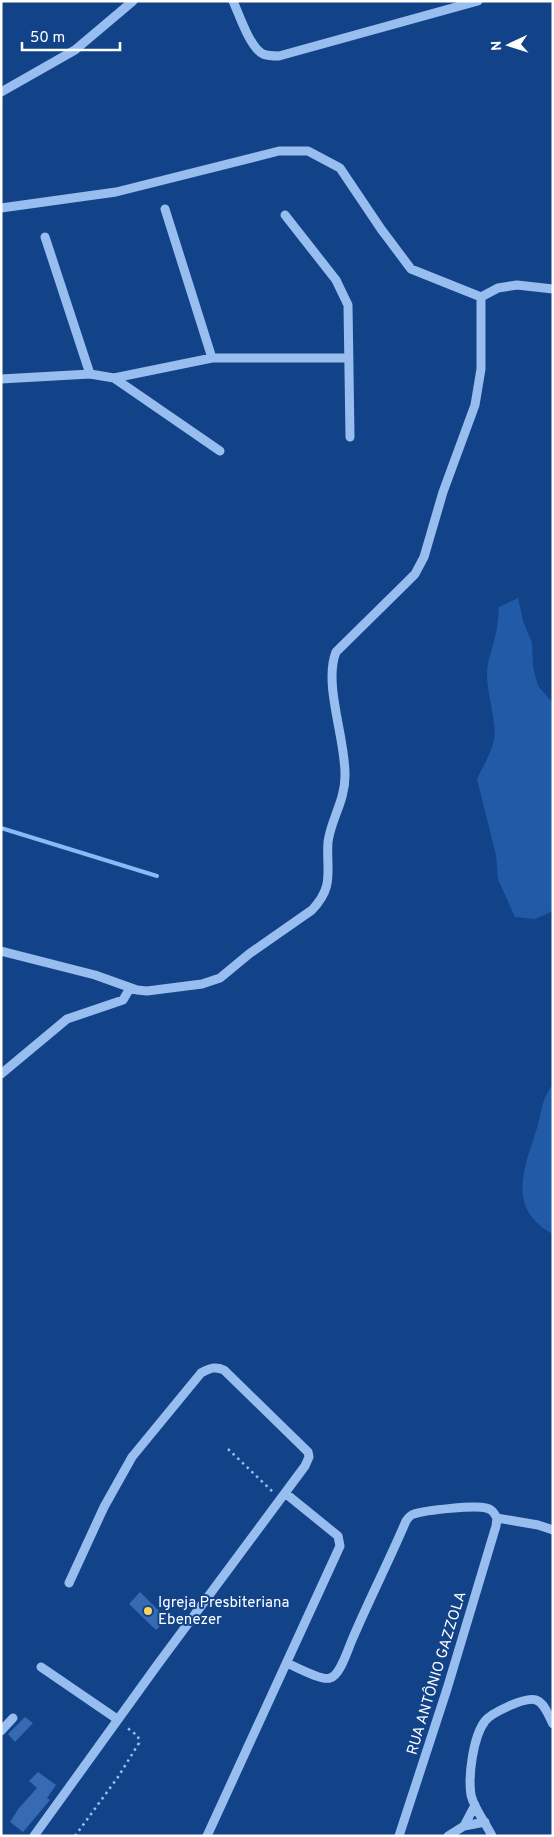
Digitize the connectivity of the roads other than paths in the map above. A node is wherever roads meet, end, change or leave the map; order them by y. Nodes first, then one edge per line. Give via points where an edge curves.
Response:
1 (133, 1) edge
2 (233, 1) edge
3 (478, 1) edge
4 (1, 92) edge
5 (1, 208) edge
6 (165, 208) dead end
7 (285, 215) dead end
8 (45, 237) dead end
9 (553, 289) edge
10 (481, 298) junction
11 (212, 358) junction
12 (349, 358) junction
13 (90, 374) junction
14 (114, 378) junction
15 (1, 379) edge
16 (350, 437) dead end
17 (220, 451) dead end
18 (1, 951) edge
19 (130, 988) junction
20 (1, 1074) edge
21 (283, 1496) junction
22 (496, 1518) junction
23 (553, 1530) edge
24 (69, 1583) dead end
25 (287, 1663) junction
26 (41, 1667) dead end
27 (13, 1718) dead end
28 (117, 1719) junction
29 (553, 1724) edge
30 (1, 1731) edge
31 (475, 1805) junction
32 (485, 1822) junction
33 (464, 1826) junction
34 (34, 1836) edge
35 (208, 1836) edge
36 (399, 1836) edge
37 (448, 1836) edge
38 (492, 1836) edge

1 - 4 street via 75,50
2 - 3 street via 258,51 279,56
5 - 10 street via 116,192 279,151 308,151 340,168 411,269
6 - 11 street
7 - 12 street via 336,280 348,305
8 - 13 street
9 - 10 street via 517,284 498,288
10 - 19 street via 481,369 475,405 443,492 424,557 415,574 336,652 333,659 332,681 346,774 343,798 328,840 327,889 312,910 220,978 202,984 155,990
11 - 12 street
11 - 14 street
12 - 16 street
13 - 14 street
13 - 15 street
14 - 17 street
18 - 19 street via 95,975
19 - 20 street via 123,1000 67,1019
21 - 24 street via 306,1466 309,1457 305,1448 224,1370 210,1368 201,1373 132,1457 104,1507
21 - 25 street via 338,1536 340,1542
21 - 28 street
22 - 23 street
22 - 25 street via 492,1510 485,1507 442,1509 410,1516 335,1676 322,1678
22 - 36 street, RUA ANTÔNIO GAZZOLA
25 - 35 street
26 - 28 street
27 - 30 street
28 - 34 street
29 - 31 street via 543,1704 528,1699 484,1722 470,1770 471,1796
31 - 32 street
31 - 33 street
32 - 33 street
32 - 38 street
33 - 37 street

